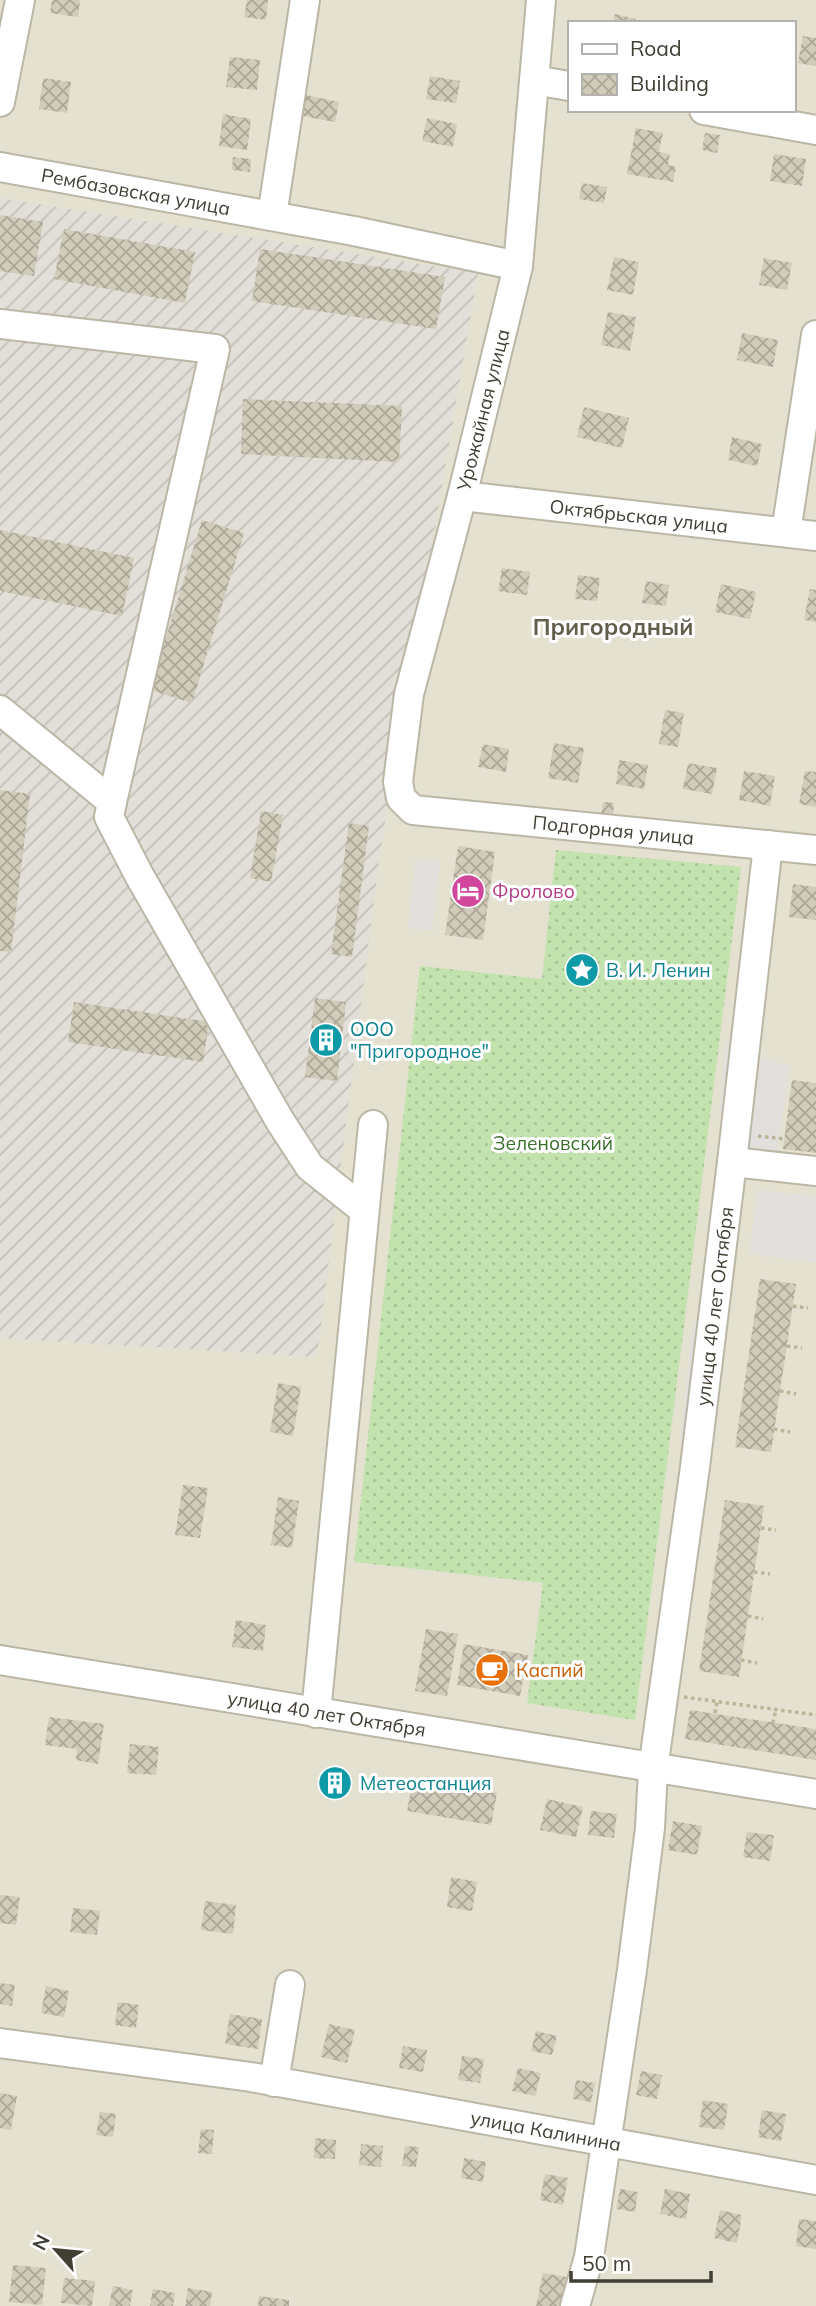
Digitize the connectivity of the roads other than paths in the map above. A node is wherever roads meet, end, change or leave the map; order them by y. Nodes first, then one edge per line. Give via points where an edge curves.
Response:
1 (20, 0) edge
2 (305, 0) edge
3 (541, 0) edge
4 (534, 80) junction
5 (568, 86) edge
6 (0, 102) edge
7 (715, 112) edge
8 (816, 130) edge
9 (0, 167) edge
10 (272, 216) junction
11 (518, 266) junction
12 (0, 324) edge
13 (816, 335) edge
14 (462, 496) junction
15 (786, 532) junction
16 (816, 536) edge
17 (0, 710) edge
18 (112, 802) junction
19 (412, 810) joint
20 (768, 845) junction
21 (816, 850) edge
22 (373, 1125) dead end
23 (733, 1162) junction
24 (816, 1171) edge
25 (364, 1210) junction
26 (0, 1661) edge
27 (316, 1713) junction
28 (653, 1769) junction
29 (816, 1794) edge
30 (290, 1985) dead end
31 (0, 2043) edge
32 (274, 2082) junction
33 (604, 2143) junction
34 (816, 2180) edge
35 (575, 2306) edge

1 - 6 street
2 - 10 street
3 - 4 street, Урожайная улица
4 - 5 street
4 - 11 street, Урожайная улица
7 - 8 street
9 - 10 street, Рембазовская улица
10 - 11 street, Рембазовская улица
11 - 14 street, Урожайная улица
12 - 18 street via 215,349
13 - 15 street
14 - 15 street, Октябрьская улица
14 - 19 street, Урожайная улица via 409,694 398,782 401,798
15 - 16 street, Октябрьская улица
17 - 18 street
18 - 25 street via 109,817 139,875 280,1121 310,1167
19 - 20 street, Подгорная улица
20 - 21 street, Подгорная улица
20 - 23 street, улица 40 лет Октября
22 - 25 street
23 - 24 street
23 - 28 street, улица 40 лет Октября
25 - 27 street
26 - 27 street, улица 40 лет Октября
27 - 28 street, улица 40 лет Октября
28 - 29 street, улица 40 лет Октября
28 - 33 street via 634,1957
30 - 32 street
31 - 32 street, улица Калинина
32 - 33 street, улица Калинина
33 - 34 street, улица Калинина
33 - 35 street via 589,2257

